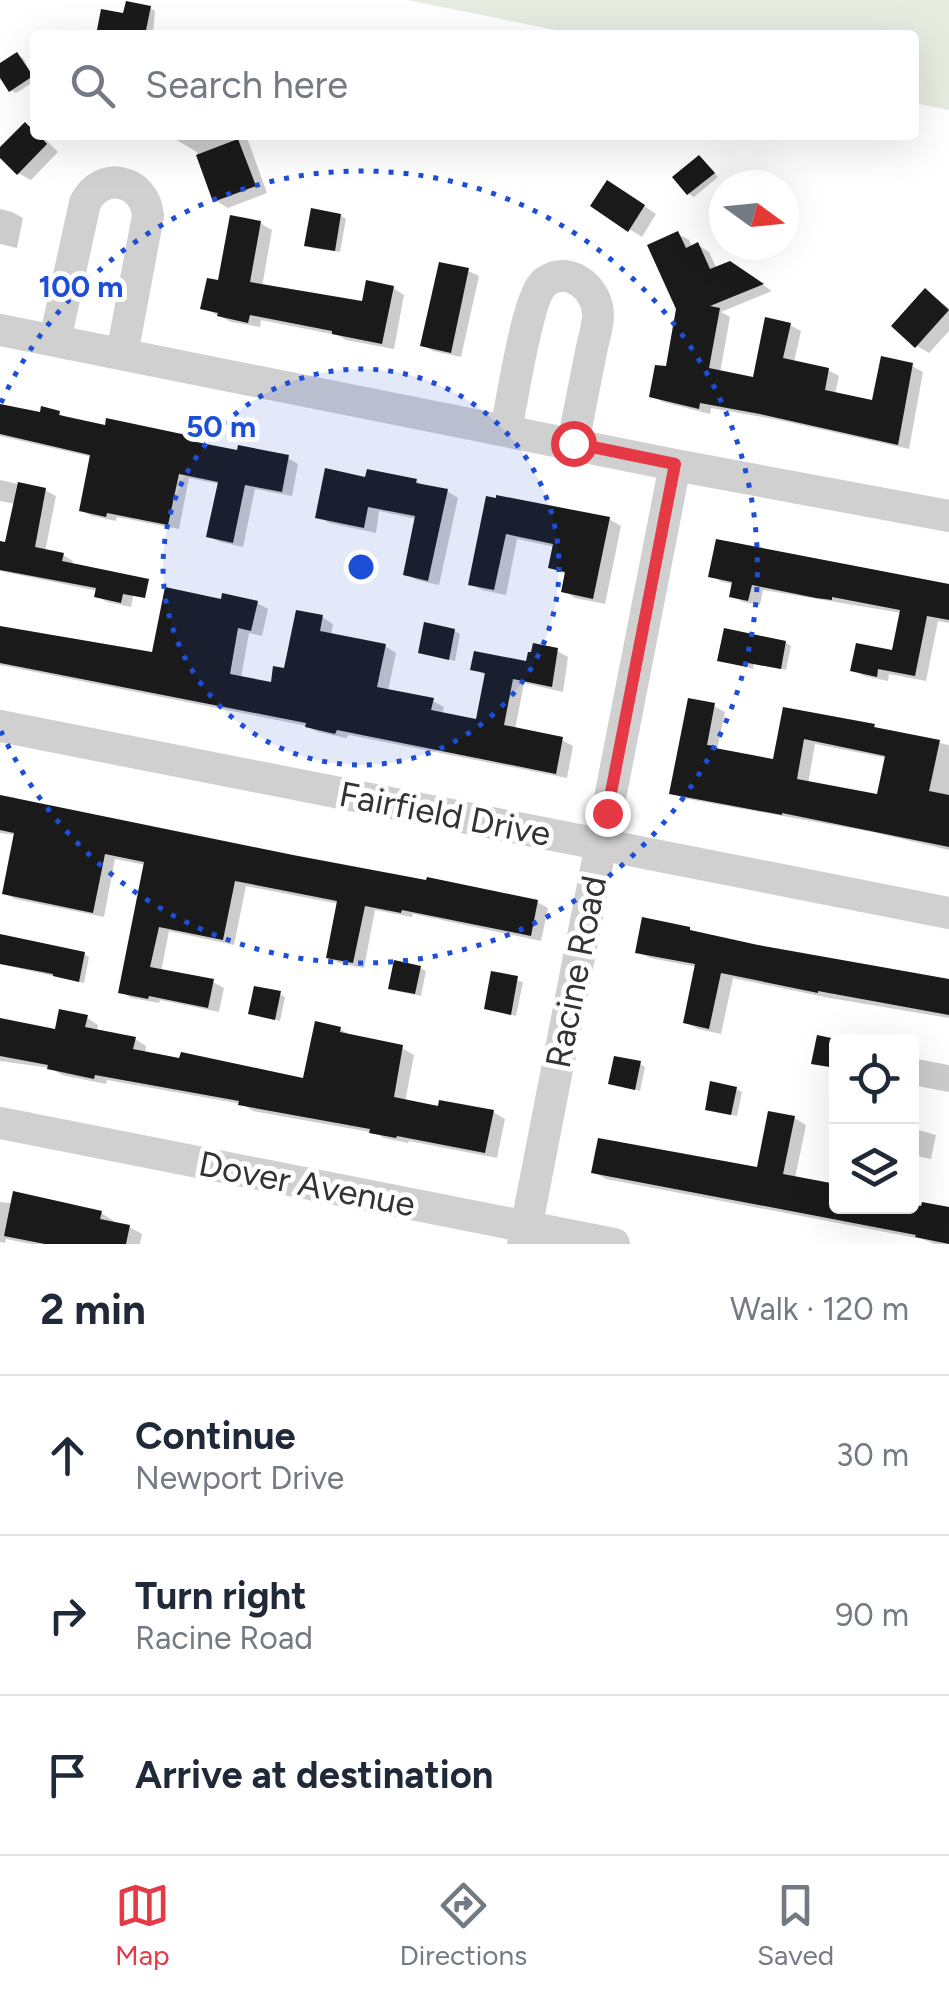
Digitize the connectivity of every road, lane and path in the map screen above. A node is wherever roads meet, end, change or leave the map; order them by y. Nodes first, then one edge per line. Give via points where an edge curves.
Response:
1 (0, 330) edge
2 (55, 340) junction
3 (122, 354) junction
4 (506, 430) junction
5 (573, 443) junction
6 (675, 464) junction
7 (949, 516) edge
8 (0, 726) edge
9 (600, 845) junction
10 (949, 913) edge
11 (0, 1123) edge
12 (525, 1235) edge
13 (614, 1244) edge

1 - 2 street
2 - 3 street
2 - 3 street via 85,203 98,187 120,183 141,194 148,216
3 - 4 street
4 - 5 street
4 - 5 street via 533,300 545,282 570,277 592,291 598,315
5 - 6 street
6 - 7 street
6 - 9 street, Racine Road
8 - 9 street, Fairfield Drive
9 - 10 street, Fairfield Drive
9 - 12 street, Racine Road
11 - 12 street, Dover Avenue
12 - 13 street, Dover Avenue

